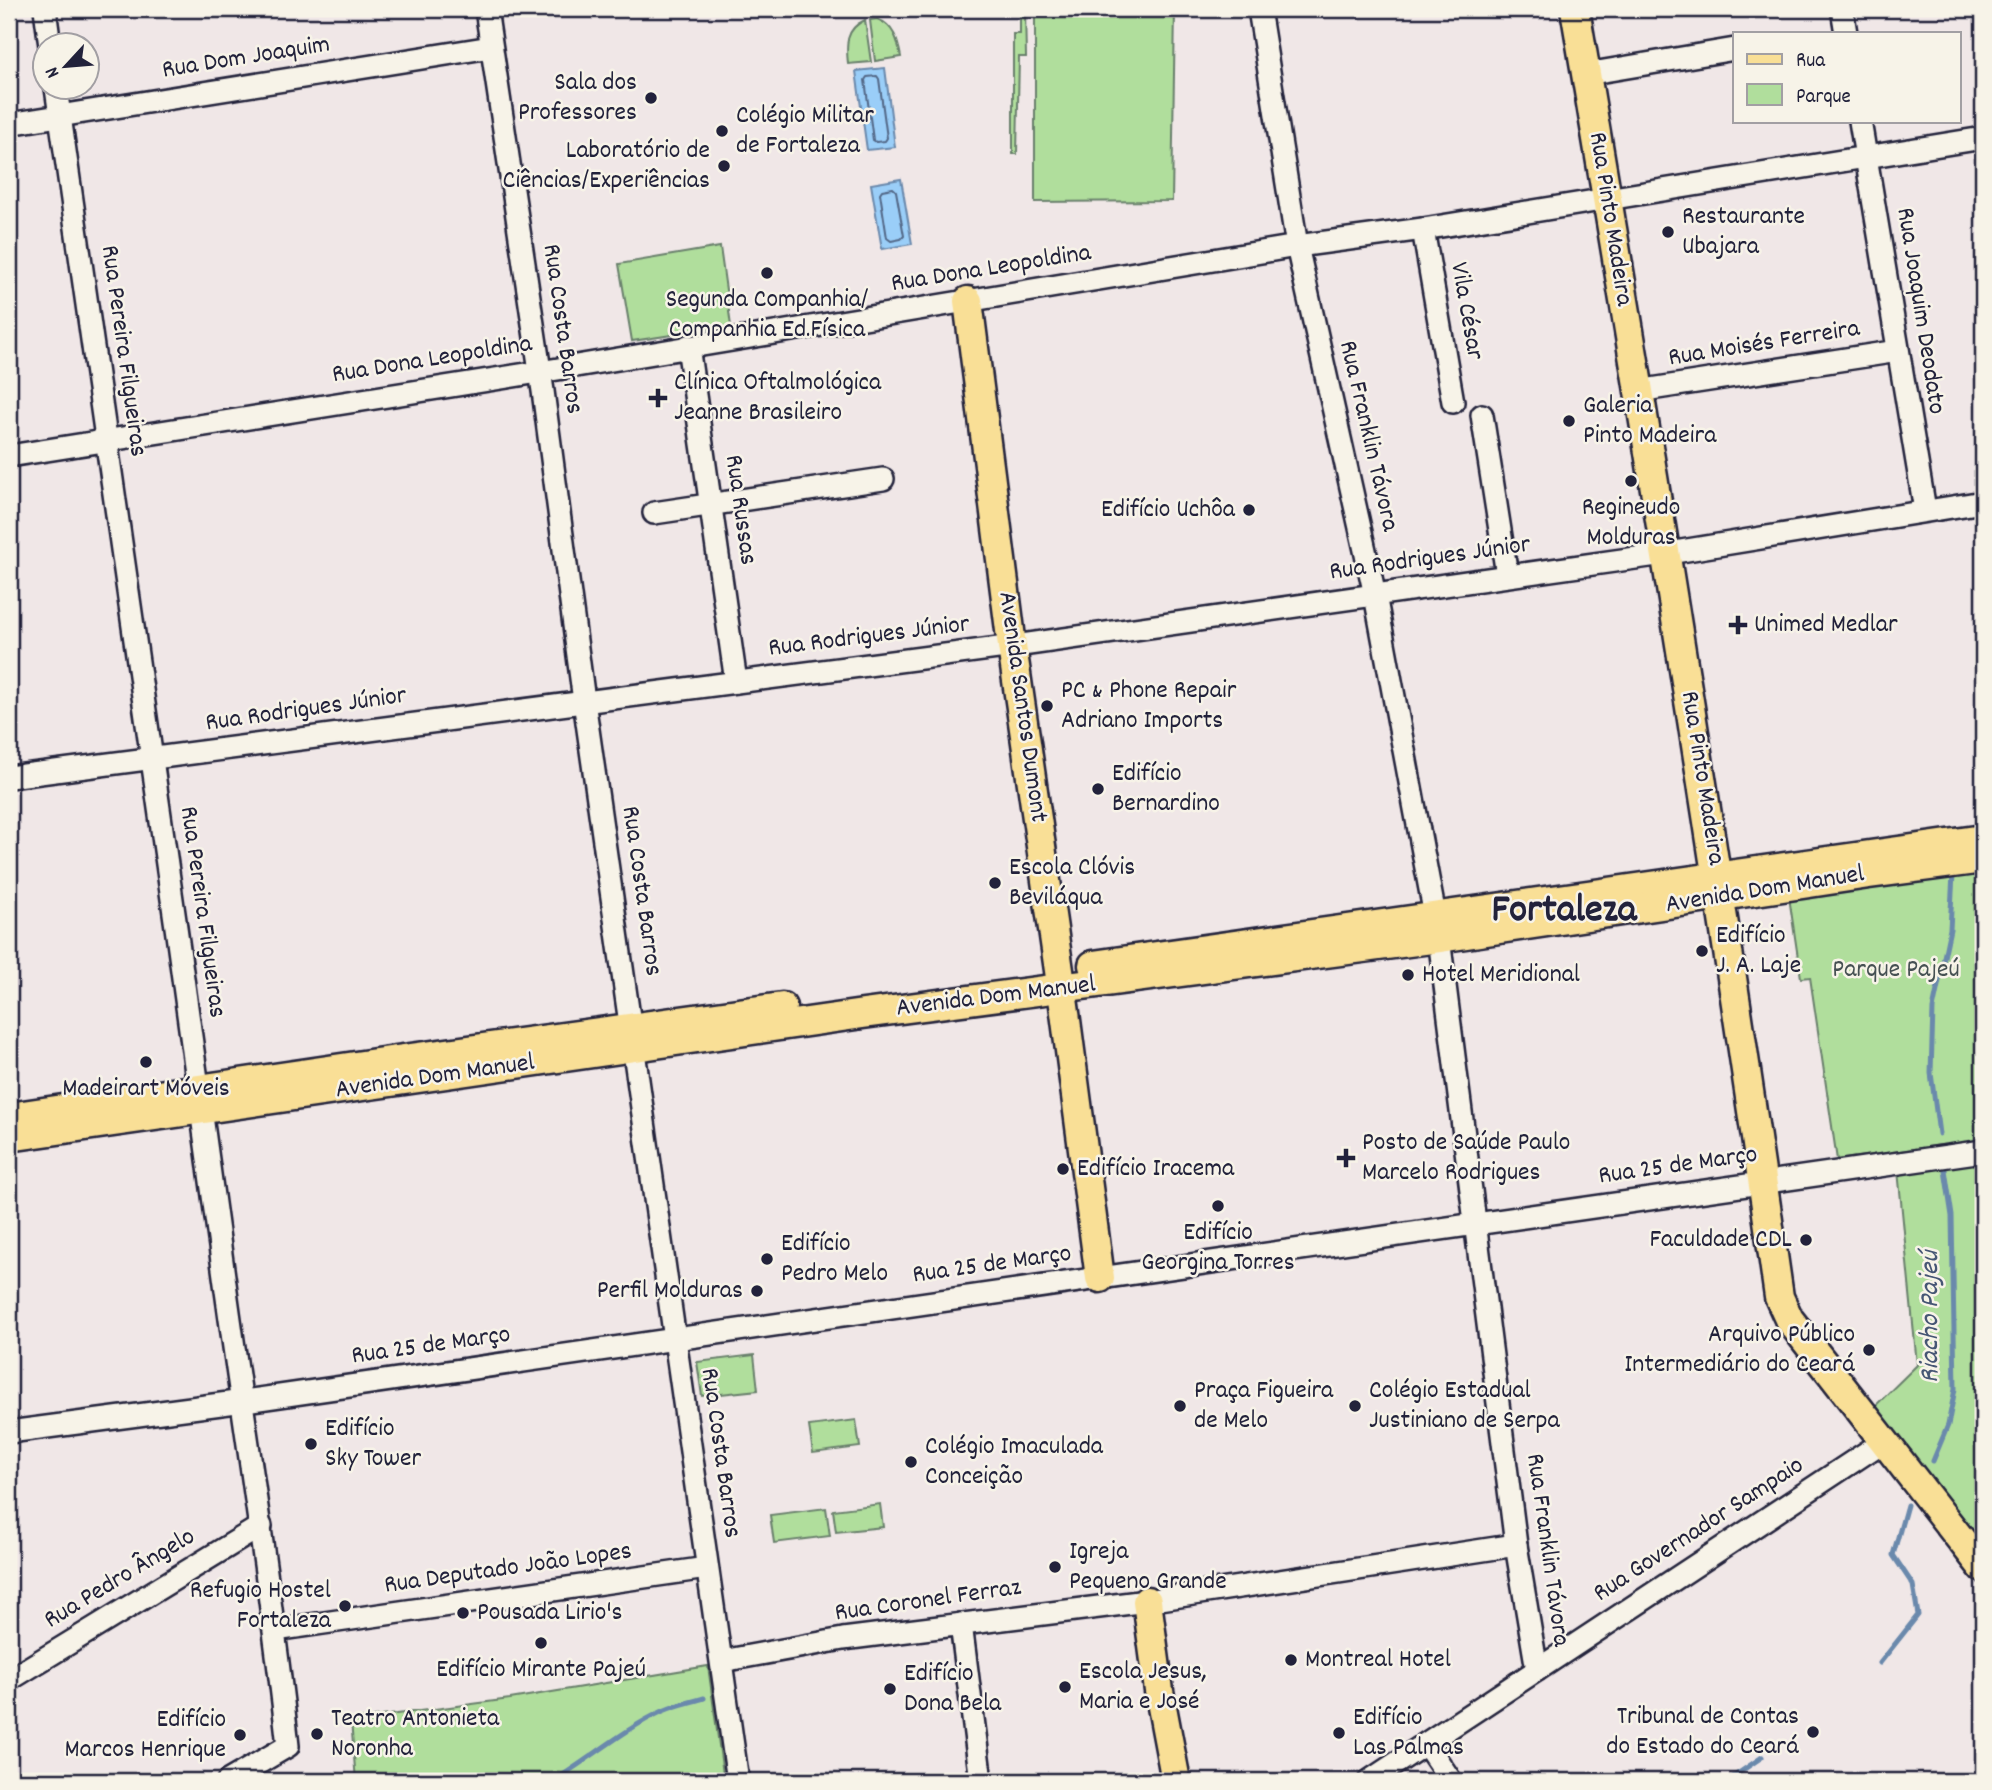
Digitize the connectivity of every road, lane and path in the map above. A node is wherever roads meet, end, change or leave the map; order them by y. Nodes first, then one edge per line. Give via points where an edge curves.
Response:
1 (45, 9) edge
2 (486, 9) edge
3 (1259, 9) edge
4 (1575, 9) edge
5 (1842, 9) edge
6 (48, 32) edge
7 (1841, 32) edge
8 (491, 47) junction
9 (1733, 49) edge
10 (1586, 74) junction
11 (58, 102) edge
12 (60, 116) junction
13 (1860, 122) edge
14 (9, 124) edge
15 (1983, 138) edge
16 (1867, 158) junction
17 (1606, 200) junction
18 (1423, 229) junction
19 (1297, 246) junction
20 (968, 301) junction
21 (688, 346) junction
22 (1899, 351) junction
23 (540, 372) junction
24 (1638, 391) junction
25 (1452, 402) dead end
26 (1482, 415) dead end
27 (108, 441) junction
28 (9, 456) edge
29 (883, 479) dead end
30 (1983, 502) edge
31 (712, 504) junction
32 (1924, 510) junction
33 (654, 513) dead end
34 (1667, 554) junction
35 (1507, 575) junction
36 (1375, 595) junction
37 (1012, 646) junction
38 (736, 682) junction
39 (584, 701) junction
40 (152, 759) junction
41 (9, 777) edge
42 (1983, 839) edge
43 (1983, 859) edge
44 (1719, 886) junction
45 (1437, 927) junction
46 (1060, 979) junction
47 (634, 1039) junction
48 (200, 1101) junction
49 (9, 1117) edge
50 (9, 1137) edge
51 (1983, 1151) edge
52 (1763, 1182) junction
53 (1474, 1224) junction
54 (1100, 1278) junction
55 (676, 1338) junction
56 (241, 1401) junction
57 (9, 1432) edge
58 (1884, 1441) junction
59 (261, 1527) junction
60 (1516, 1545) junction
61 (1979, 1554) edge
62 (707, 1568) junction
63 (1147, 1601) junction
64 (961, 1623) junction
65 (275, 1630) junction
66 (722, 1661) junction
67 (1537, 1670) junction
68 (9, 1680) edge
69 (1426, 1744) junction
70 (228, 1781) edge
71 (738, 1781) edge
72 (981, 1781) edge
73 (1177, 1781) edge
74 (1369, 1781) edge
75 (1451, 1781) edge

1 - 6 street
2 - 8 street, Rua Costa Barros
3 - 19 street, Rua Franklin Távora
4 - 10 main road, Rua Pinto Madeira
5 - 7 street
8 - 12 street, Rua Dom Joaquim
8 - 23 street, Rua Costa Barros
9 - 10 street
10 - 17 main road, Rua Pinto Madeira
11 - 12 street, Rua Pereira Filgueiras
12 - 14 street, Rua Dom Joaquim
12 - 27 street, Rua Pereira Filgueiras
13 - 16 street, Rua Joaquim Deodato
15 - 16 street, Rua Dona Leopoldina
16 - 17 street, Rua Dona Leopoldina
16 - 22 street, Rua Joaquim Deodato
17 - 18 street, Rua Dona Leopoldina
17 - 24 main road, Rua Pinto Madeira
18 - 19 street, Rua Dona Leopoldina
18 - 25 street, Vila César
19 - 20 street, Rua Dona Leopoldina
19 - 36 street, Rua Franklin Távora
20 - 21 street, Rua Dona Leopoldina
20 - 37 main road, Avenida Santos Dumont
21 - 23 street, Rua Dona Leopoldina
21 - 31 street, Rua Russas
22 - 24 street, Rua Moisés Ferreira
22 - 32 street, Rua Joaquim Deodato
23 - 27 street, Rua Dona Leopoldina
23 - 39 street, Rua Costa Barros
24 - 34 main road, Rua Pinto Madeira
26 - 35 street
27 - 28 street, Rua Dona Leopoldina
27 - 40 street, Rua Pereira Filgueiras
29 - 31 street
30 - 32 street, Rua Rodrigues Júnior
31 - 33 street
31 - 38 street, Rua Russas
32 - 34 street, Rua Rodrigues Júnior
34 - 35 street, Rua Rodrigues Júnior
34 - 44 main road, Rua Pinto Madeira
35 - 36 street, Rua Rodrigues Júnior
36 - 37 street, Rua Rodrigues Júnior
36 - 45 street, Rua Franklin Távora
37 - 38 street, Rua Rodrigues Júnior
37 - 46 main road, Avenida Santos Dumont
38 - 39 street, Rua Rodrigues Júnior
39 - 40 street, Rua Rodrigues Júnior
39 - 47 street, Rua Costa Barros
40 - 41 street, Rua Rodrigues Júnior
40 - 48 street, Rua Pereira Filgueiras
42 - 44 main road, Avenida Dom Manuel
43 - 44 main road, Avenida Dom Manuel
44 - 45 main road, Avenida Dom Manuel
44 - 52 main road, Rua Pinto Madeira
45 - 46 main road, Avenida Dom Manuel
45 - 53 street, Rua Franklin Távora
46 - 47 main road, Avenida Dom Manuel via 863,1014
46 - 54 main road, Avenida Santos Dumont
47 - 48 main road, Avenida Dom Manuel
47 - 55 street, Rua Costa Barros
48 - 49 main road, Avenida Dom Manuel
48 - 50 main road, Avenida Dom Manuel
48 - 56 street, Rua Pereira Filgueiras
51 - 52 street, Rua 25 de Março
52 - 53 street, Rua 25 de Março
52 - 58 main road, Rua Pinto Madeira via 1784,1309
53 - 54 street, Rua 25 de Março
53 - 60 street, Rua Franklin Távora
54 - 55 street, Rua 25 de Março
55 - 56 street, Rua 25 de Março
55 - 62 street, Rua Costa Barros
56 - 57 street, Rua 25 de Março
56 - 59 street, Rua Pereira Filgueiras
58 - 61 main road, Rua Pinto Madeira
58 - 67 street, Rua Governador Sampaio
59 - 65 street, Rua Pereira Filgueiras
59 - 68 street, Rua Pedro Ângelo
60 - 63 street, Rua Coronel Ferraz
60 - 67 street, Rua Franklin Távora
62 - 65 street, Rua Deputado João Lopes
62 - 66 street, Rua Costa Barros
63 - 64 street, Rua Coronel Ferraz
63 - 73 main road
64 - 66 street, Rua Coronel Ferraz
64 - 72 street
65 - 70 street, Rua Pereira Filgueiras via 288,1746
66 - 71 street, Rua Costa Barros
67 - 69 street, Rua Governador Sampaio
69 - 74 street, Rua Governador Sampaio
69 - 75 street

